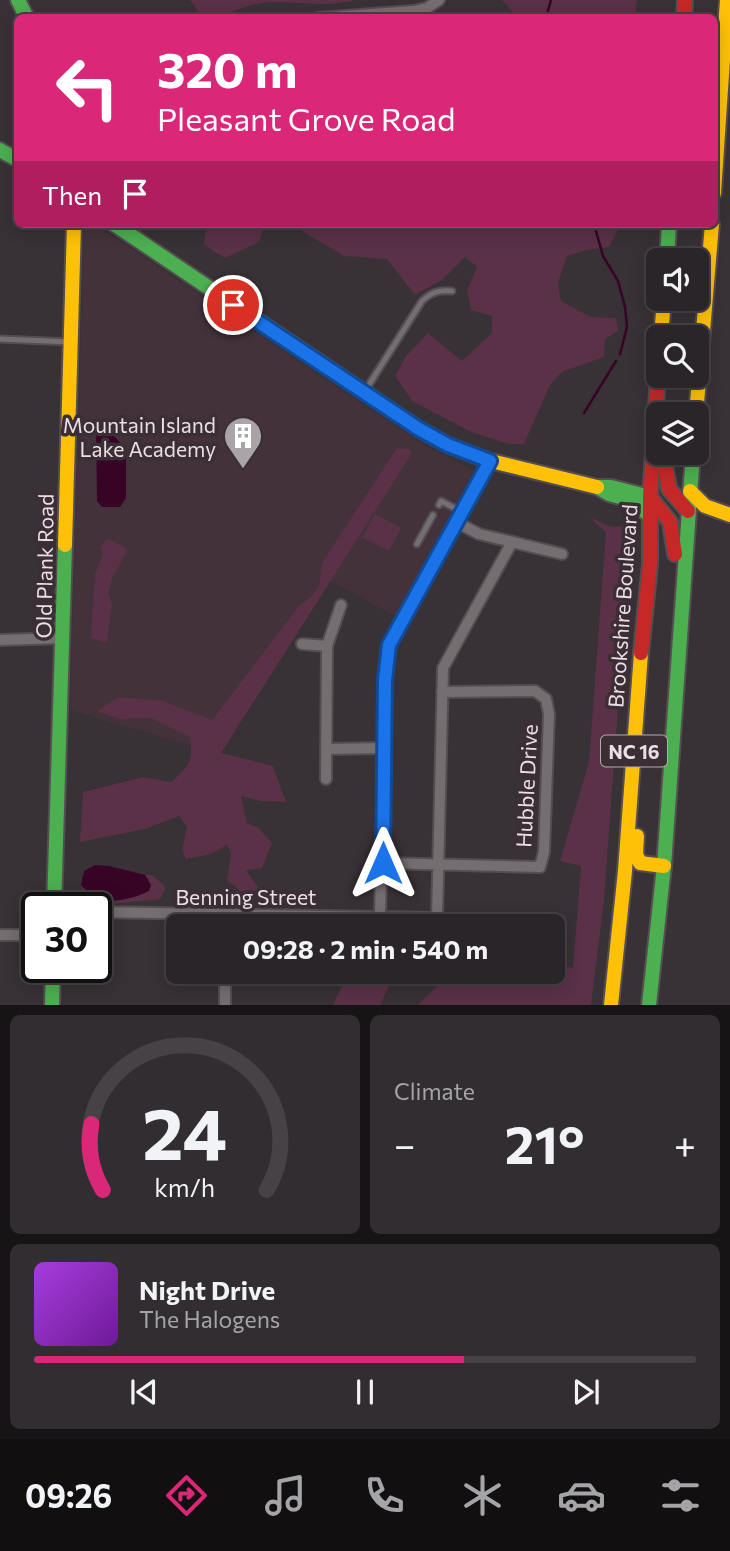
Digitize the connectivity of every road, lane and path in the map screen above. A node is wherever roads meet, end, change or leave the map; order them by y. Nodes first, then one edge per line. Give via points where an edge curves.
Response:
1 (439, 0) edge
2 (727, 0) edge
3 (373, 14) edge
4 (718, 134) edge
5 (74, 228) edge
6 (120, 228) edge
7 (669, 228) edge
8 (700, 228) edge
9 (712, 228) edge
10 (668, 248) edge
11 (698, 248) edge
12 (709, 268) edge
13 (452, 291) dead end
14 (705, 311) edge
15 (0, 340) edge
16 (71, 342) junction
17 (364, 394) junction
18 (697, 402) edge
19 (490, 461) junction
20 (653, 465) edge
21 (665, 465) edge
22 (692, 465) edge
23 (597, 487) junction
24 (690, 491) junction
25 (650, 497) junction
26 (439, 505) dead end
27 (688, 511) junction
28 (463, 512) junction
29 (433, 514) dead end
30 (730, 515) edge
31 (650, 516) junction
32 (730, 522) edge
33 (458, 523) junction
34 (512, 542) junction
35 (417, 544) dead end
36 (562, 554) dead end
37 (683, 593) junction
38 (341, 606) dead end
39 (64, 638) junction
40 (0, 640) edge
41 (302, 644) dead end
42 (327, 646) junction
43 (442, 692) junction
44 (637, 714) junction
45 (384, 748) junction
46 (327, 749) junction
47 (326, 779) dead end
48 (383, 863) junction
49 (439, 863) junction
50 (664, 866) junction
51 (55, 892) edge
52 (112, 913) edge
53 (380, 914) edge
54 (437, 914) edge
55 (166, 915) edge
56 (0, 934) edge
57 (21, 935) edge
58 (53, 983) edge
59 (225, 984) edge
60 (52, 1005) edge
61 (225, 1005) edge
62 (611, 1005) edge
63 (649, 1005) edge

1 - 3 street via 414,11
2 - 4 main road
5 - 16 main road, Old Plank Road
6 - 17 main road
7 - 10 main road
8 - 11 main road
9 - 12 main road
13 - 17 lane via 439,290 422,301
14 - 18 main road
15 - 16 lane
16 - 39 main road, Old Plank Road
17 - 19 main road via 448,445
19 - 23 main road
19 - 28 street
20 - 25 main road, Brookshire Boulevard / NC 16
21 - 27 main road via 669,489
22 - 24 main road, NC 16
23 - 25 main road
23 - 31 main road via 631,500
24 - 27 main road, NC 16
24 - 30 main road via 705,506
25 - 31 main road, Brookshire Boulevard / NC 16
25 - 37 main road via 674,530
26 - 28 lane via 441,501
27 - 32 main road
27 - 37 main road, NC 16
28 - 33 street
29 - 35 lane
31 - 44 main road, Brookshire Boulevard / NC 16
33 - 34 street
33 - 45 street via 389,645
34 - 36 street
34 - 43 street via 443,668
37 - 50 main road, NC 16
38 - 42 street
39 - 40 street
39 - 51 main road, Old Plank Road
41 - 42 street
42 - 46 street
43 - 49 street
43 - 49 street, Hubble Drive via 535,691 546,699 549,714 540,867
44 - 50 main road via 642,724 636,854 644,864
44 - 62 main road, Brookshire Boulevard / NC 16
45 - 46 street
45 - 48 street
46 - 47 street
48 - 49 street, Hubble Drive
48 - 53 street
49 - 54 street, Benning Street
50 - 63 main road, NC 16
52 - 55 street, Benning Street
56 - 57 street
58 - 60 main road
59 - 61 street

